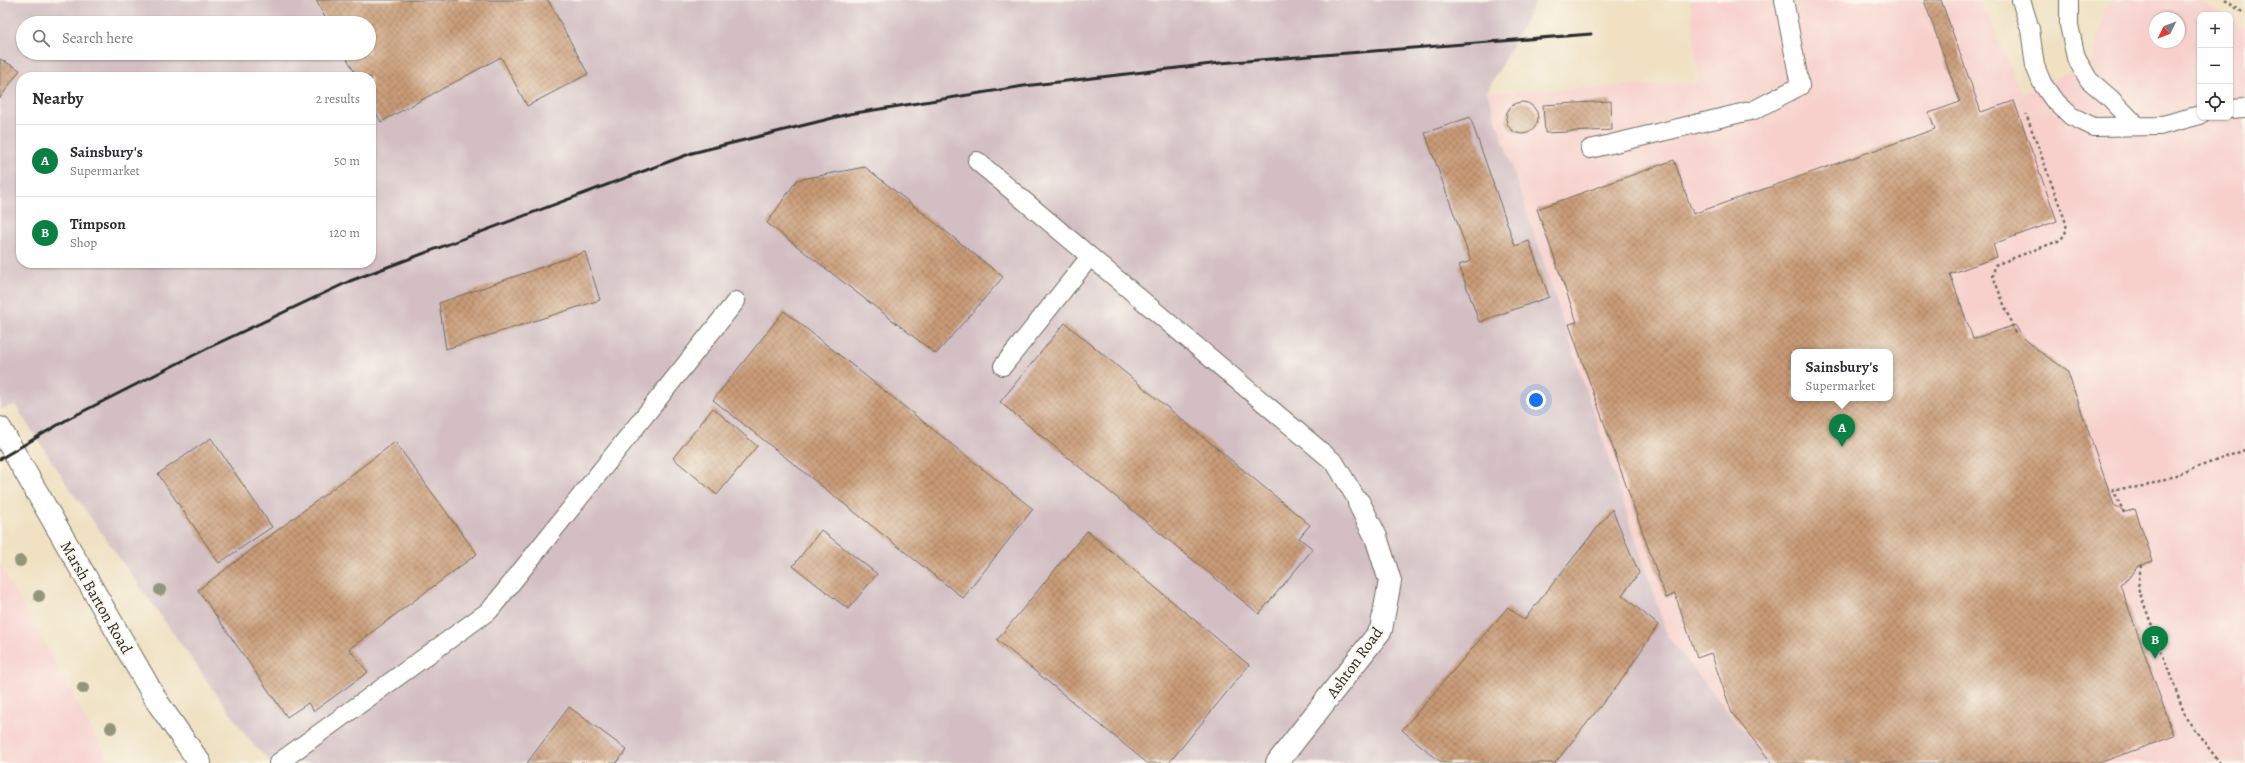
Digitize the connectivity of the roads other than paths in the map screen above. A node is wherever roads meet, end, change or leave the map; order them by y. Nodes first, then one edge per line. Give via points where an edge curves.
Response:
1 (1784, 0) edge
2 (2021, 0) edge
3 (2069, 0) edge
4 (2245, 108) edge
5 (2233, 109) edge
6 (2197, 116) edge
7 (2137, 126) junction
8 (1590, 150) dead end
9 (977, 161) dead end
10 (1089, 258) junction
11 (736, 301) dead end
12 (1003, 366) dead end
13 (0, 428) edge
14 (1359, 503) joint
15 (200, 763) edge
16 (278, 763) edge
17 (1277, 763) edge

1 - 8 lane via 1800,86 1754,110
2 - 7 lane via 2030,29 2035,66 2053,99 2071,116 2094,127
3 - 7 lane via 2069,25 2076,58 2089,80
4 - 5 lane
6 - 7 lane via 2159,126
9 - 10 lane
10 - 12 lane
10 - 14 lane via 1335,464
11 - 16 lane via 490,610
13 - 15 street, Marsh Barton Road via 158,703
14 - 17 street, Ashton Road via 1376,537 1390,581 1381,630

